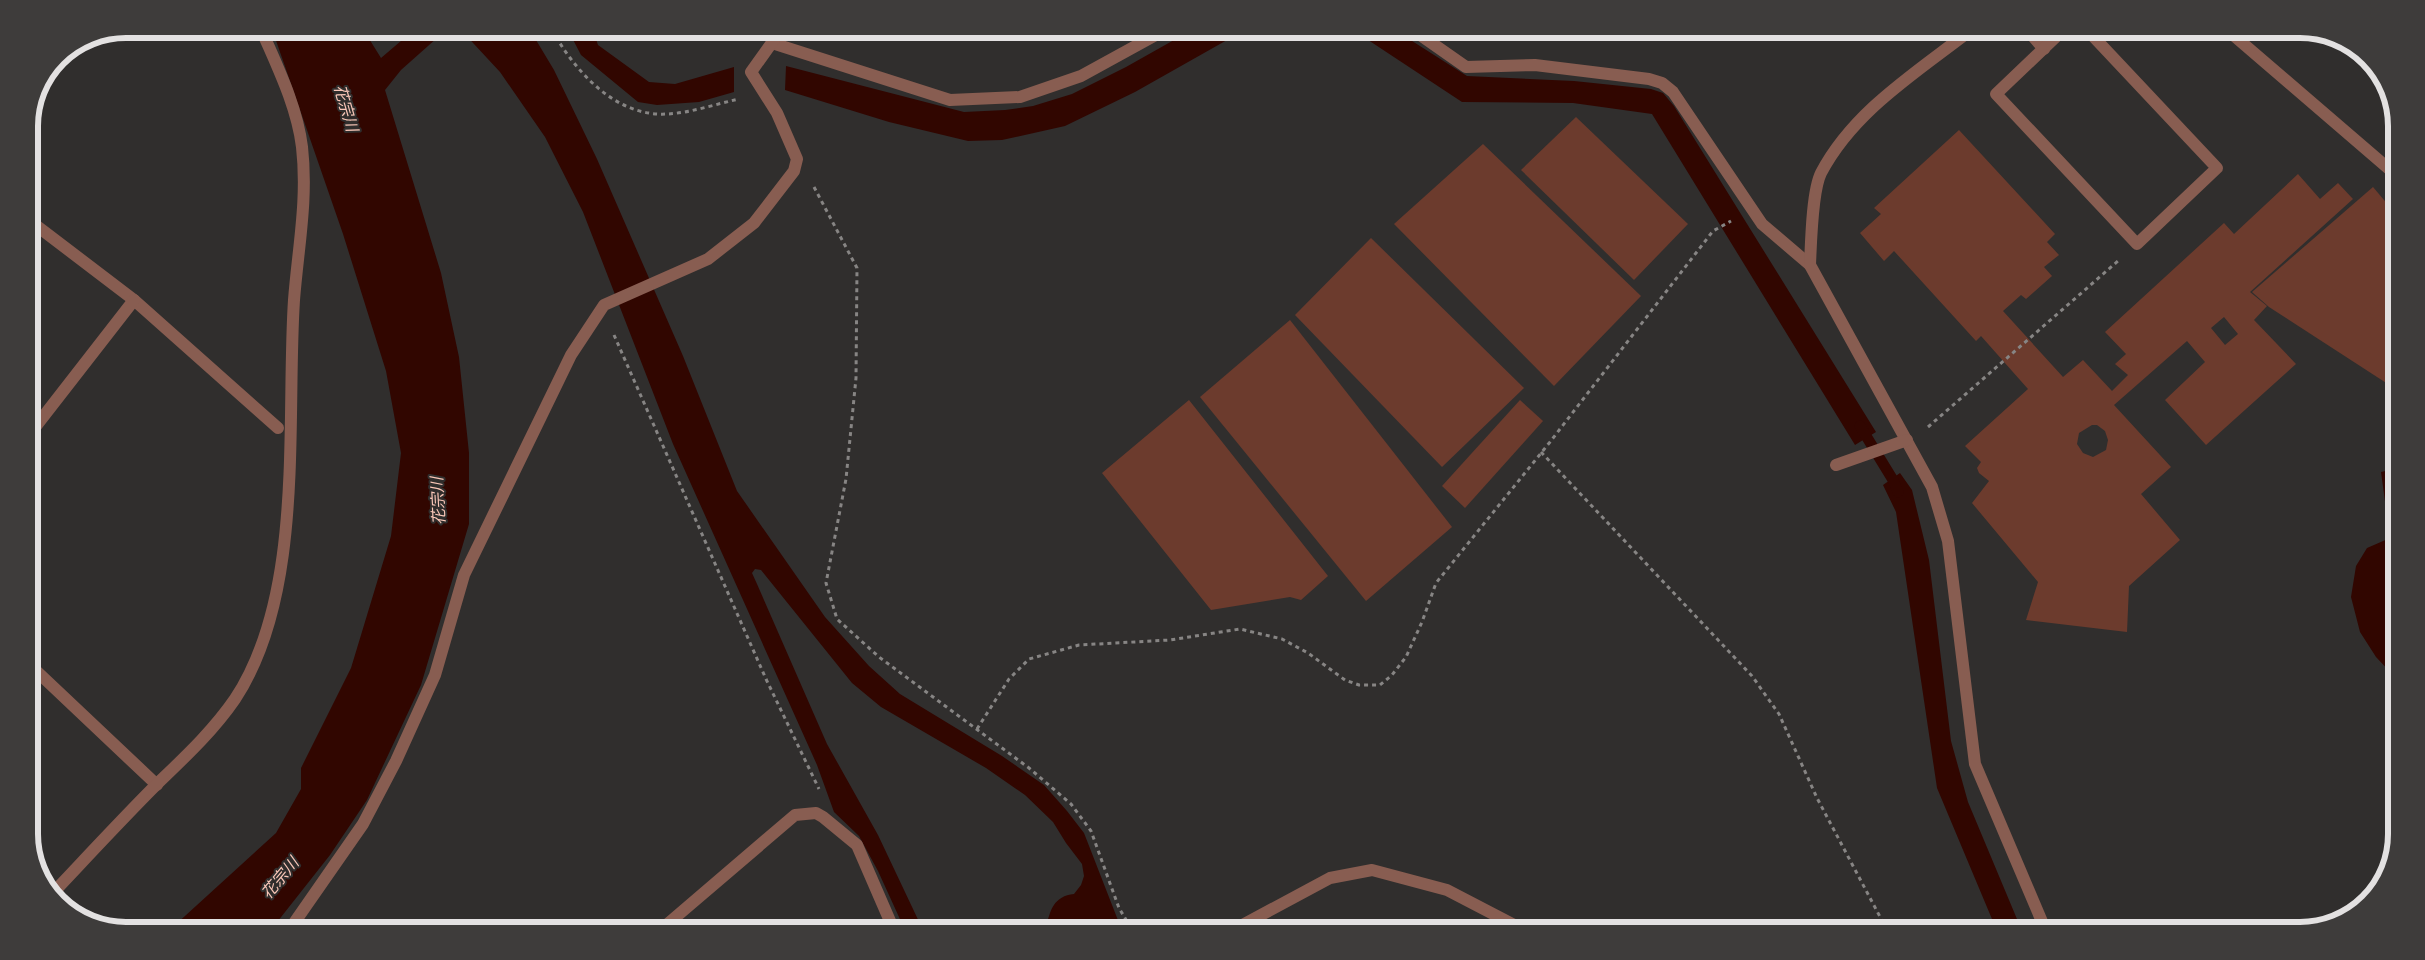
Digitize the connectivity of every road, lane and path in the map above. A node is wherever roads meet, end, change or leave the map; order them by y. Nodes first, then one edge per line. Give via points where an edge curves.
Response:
1 (265, 38) edge
2 (556, 38) edge
3 (775, 38) edge
4 (1151, 38) edge
5 (1425, 38) edge
6 (1961, 38) edge
7 (2034, 38) edge
8 (2055, 38) edge
9 (2095, 38) edge
10 (2237, 38) edge
11 (772, 43) junction
12 (2044, 49) junction
13 (763, 90) junction
14 (797, 159) junction
15 (2387, 167) edge
16 (38, 227) edge
17 (1713, 231) dead end
18 (2137, 244) junction
19 (1810, 265) junction
20 (134, 300) junction
21 (604, 305) junction
22 (38, 423) edge
23 (1928, 427) dead end
24 (278, 428) dead end
25 (1907, 440) junction
26 (1541, 452) junction
27 (1836, 466) dead end
28 (38, 673) edge
29 (976, 729) junction
30 (157, 785) junction
31 (823, 817) junction
32 (57, 889) edge
33 (295, 922) edge
34 (670, 922) edge
35 (891, 922) edge
36 (1127, 922) edge
37 (1248, 922) edge
38 (1509, 922) edge
39 (1883, 922) edge
40 (2042, 922) edge

1 - 30 street via 288,94 302,144 305,198 294,300 290,453 283,551 259,652 235,698 198,744
2 - 13 path via 583,75 615,100 638,112 668,114 742,98
3 - 11 street
4 - 11 street via 1081,76 1020,97 950,100
5 - 19 street via 1466,67 1534,65 1662,83 1673,92 1762,224
6 - 19 street via 1868,111 1820,175
7 - 12 street
8 - 12 street
9 - 18 street via 2217,168
10 - 15 street
11 - 13 street via 751,72
12 - 18 street via 1996,94
13 - 14 street
14 - 21 street via 794,171 754,223 708,259
14 - 29 path via 838,228 857,268 856,378 846,479 826,583 837,619 879,657
16 - 20 street
17 - 26 path
18 - 23 path
19 - 25 street
20 - 22 street
20 - 24 street
21 - 31 path via 766,679 818,784
21 - 33 street via 571,355 464,575 435,675 396,761 363,824
25 - 27 street
25 - 40 street via 1932,486 1948,541 1975,764
26 - 29 path via 1436,583 1406,656 1380,685 1359,685 1345,680 1282,639 1240,629 1170,640 1079,645 1029,658 1009,679
26 - 39 path via 1752,676 1779,714 1817,798
28 - 30 street
29 - 36 path via 1071,804 1091,831 1119,908
30 - 32 street
31 - 34 street via 816,813 795,815
31 - 35 street via 857,845
37 - 38 street via 1330,878 1372,870 1447,890

